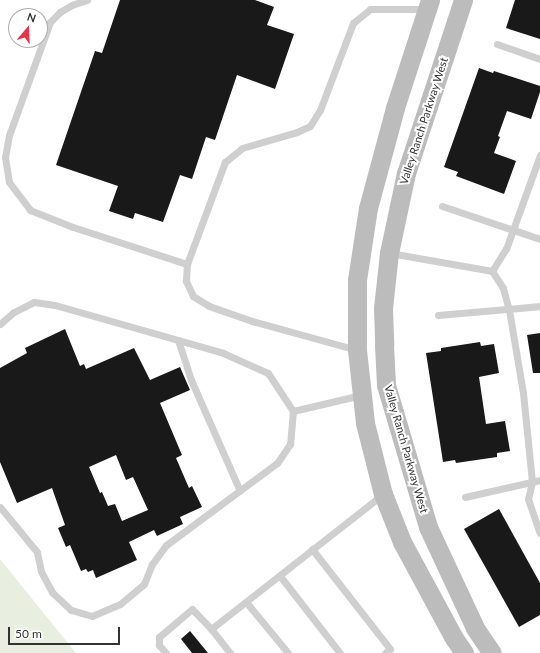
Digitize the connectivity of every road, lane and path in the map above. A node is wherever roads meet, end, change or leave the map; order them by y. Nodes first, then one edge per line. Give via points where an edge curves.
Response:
1 (87, 0) edge
2 (463, 0) edge
3 (428, 4) edge
4 (496, 44) dead end
5 (540, 59) edge
6 (540, 155) edge
7 (442, 206) dead end
8 (514, 231) junction
9 (540, 239) edge
10 (362, 249) junction
11 (389, 253) junction
12 (187, 264) junction
13 (492, 271) junction
14 (540, 306) edge
15 (509, 310) junction
16 (438, 314) dead end
17 (0, 324) edge
18 (178, 340) junction
19 (357, 350) junction
20 (361, 395) junction
21 (293, 411) junction
22 (540, 480) edge
23 (532, 482) junction
24 (240, 491) junction
25 (383, 494) junction
26 (465, 497) dead end
27 (0, 507) edge
28 (540, 533) edge
29 (312, 549) junction
30 (280, 576) junction
31 (453, 580) junction
32 (428, 591) junction
33 (246, 602) junction
34 (211, 629) junction
35 (166, 653) edge
36 (230, 653) edge
37 (288, 653) edge
38 (340, 653) edge
39 (385, 653) edge
40 (464, 653) edge
41 (492, 653) edge

1 - 12 lane via 60,12 50,22 9,135 5,157 9,182 30,210 73,227
2 - 11 main road, Valley Ranch Parkway West via 406,173
3 - 10 main road via 377,168
3 - 12 lane via 370,9 353,23 320,110 310,126 242,148 225,162
4 - 5 lane
6 - 8 lane
7 - 8 lane
8 - 9 lane
8 - 13 lane
10 - 11 main road
10 - 19 main road via 357,280
11 - 13 lane
11 - 31 main road, Valley Ranch Parkway West via 383,308 386,385 428,527
12 - 19 lane via 186,281 194,296 209,306 252,321
13 - 15 lane via 504,288
14 - 15 lane
15 - 16 lane
15 - 23 lane via 523,393
17 - 18 lane via 14,312 34,302 54,305
18 - 21 lane via 223,353 268,373
18 - 24 lane via 191,380
19 - 20 main road
20 - 21 lane
20 - 25 main road via 365,423
21 - 24 lane via 290,444 277,464
22 - 23 lane
23 - 26 lane
23 - 28 lane via 528,499
24 - 27 lane via 166,545 152,564 144,584 120,604 92,616 71,610 52,592 41,571 37,552
25 - 29 lane
25 - 32 main road via 402,542
29 - 30 lane
29 - 39 lane via 390,649
30 - 33 lane
30 - 38 lane
31 - 32 main road
31 - 41 main road, Valley Ranch Parkway West via 475,628
32 - 40 main road
33 - 34 lane
33 - 37 lane
34 - 35 lane via 192,609 159,637 159,645
34 - 36 lane

